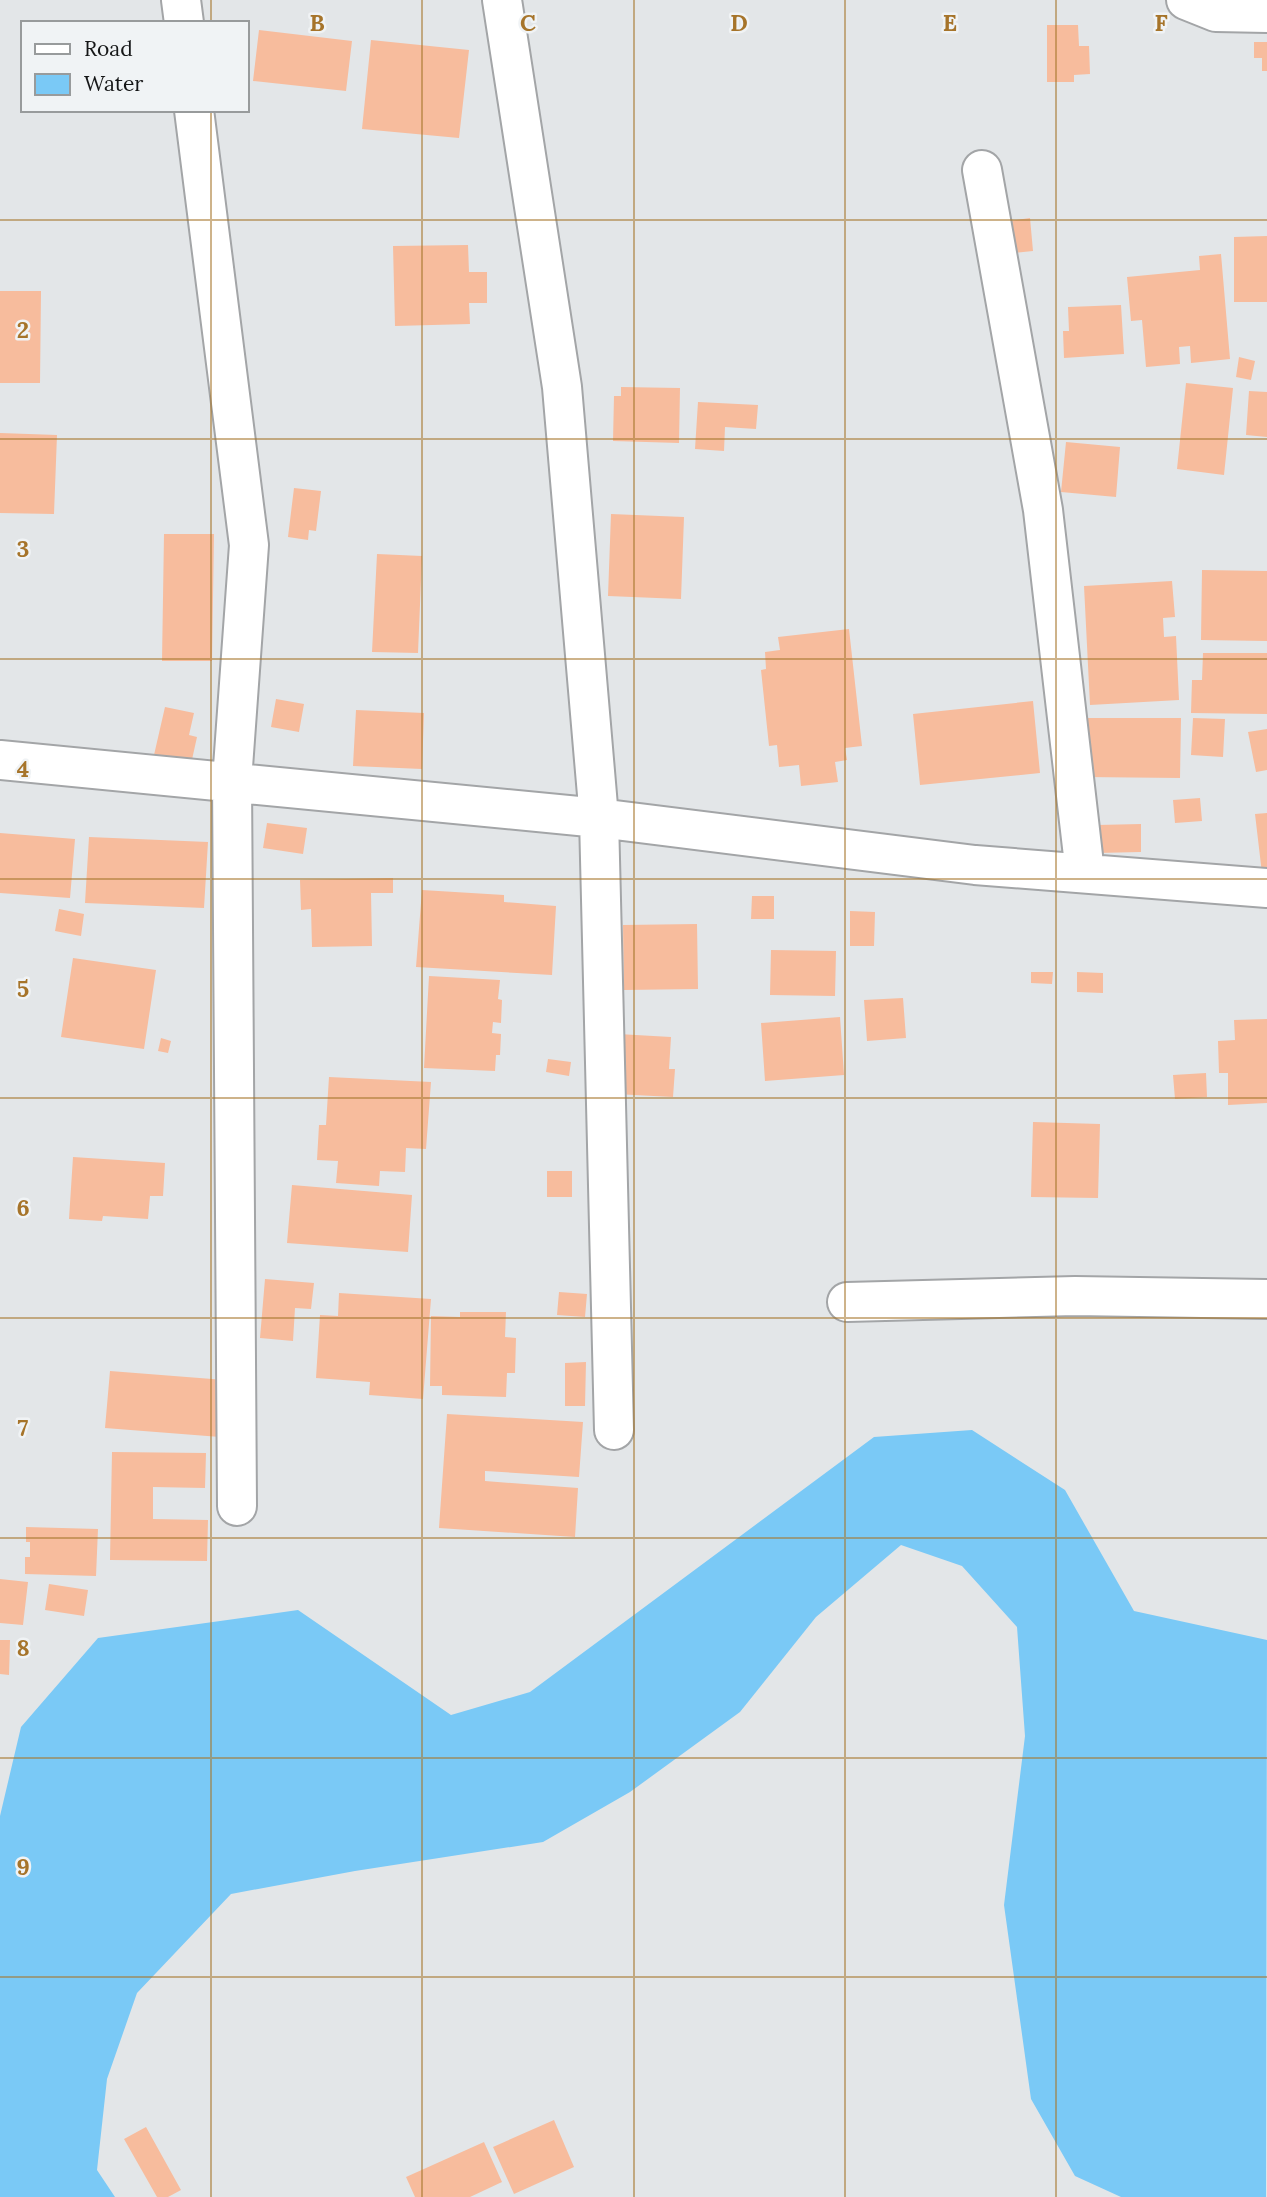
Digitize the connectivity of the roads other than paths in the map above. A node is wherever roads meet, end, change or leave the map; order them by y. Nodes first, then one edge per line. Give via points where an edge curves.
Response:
1 (181, 0) edge
2 (502, 0) edge
3 (1186, 0) edge
4 (1267, 13) edge
5 (184, 21) edge
6 (194, 112) edge
7 (982, 170) dead end
8 (0, 760) edge
9 (232, 781) junction
10 (599, 818) junction
11 (1085, 873) junction
12 (1267, 888) edge
13 (1267, 1299) edge
14 (847, 1302) dead end
15 (614, 1430) dead end
16 (237, 1506) dead end

1 - 5 street
2 - 10 street via 562,387
3 - 4 street via 1216,12
6 - 9 street via 248,545
7 - 11 street via 1043,510
8 - 9 street
9 - 10 street
9 - 16 street
10 - 11 street via 975,865
10 - 15 street
11 - 12 street
13 - 14 street via 1074,1296

